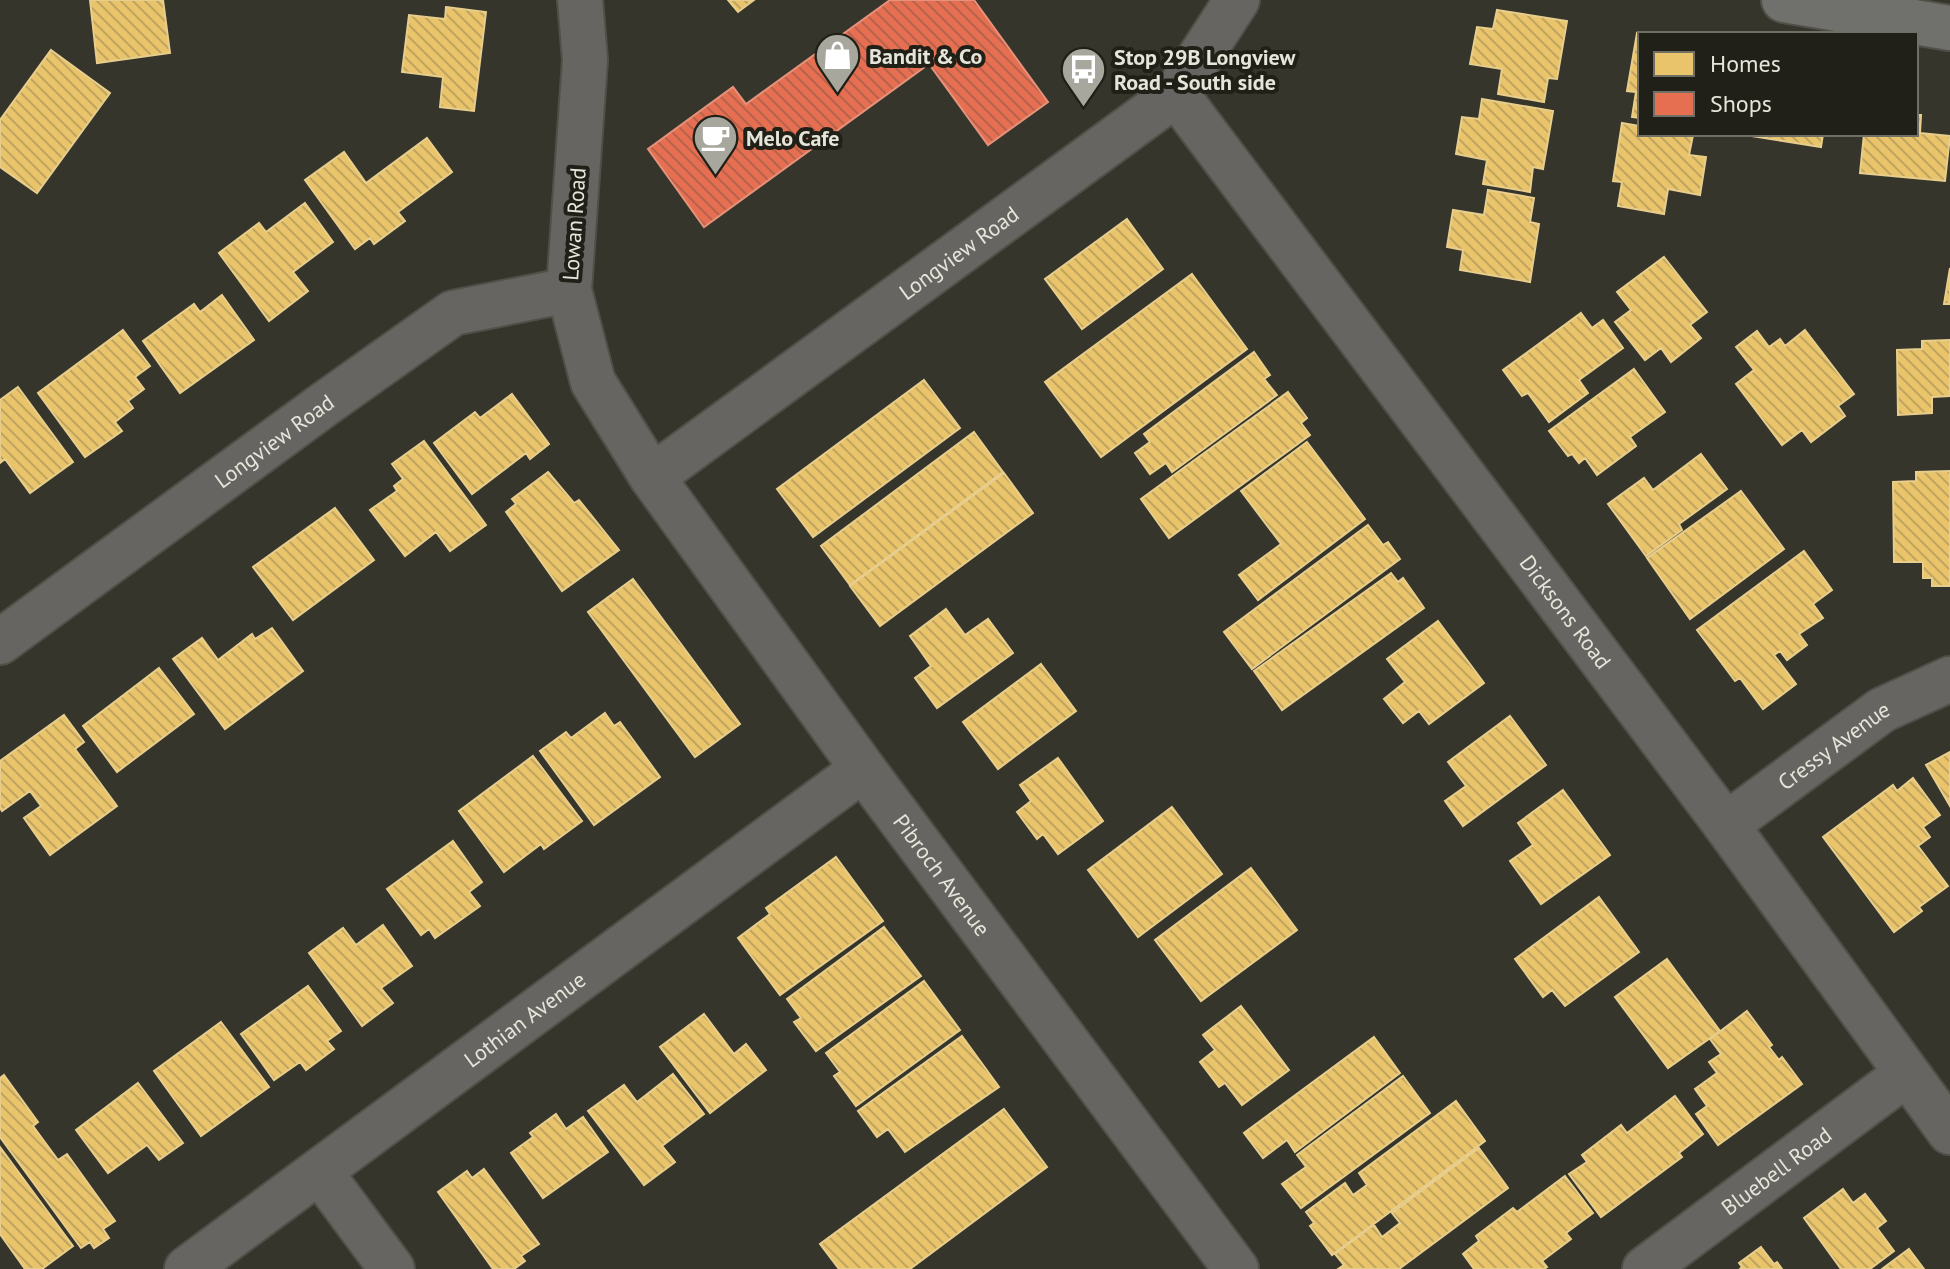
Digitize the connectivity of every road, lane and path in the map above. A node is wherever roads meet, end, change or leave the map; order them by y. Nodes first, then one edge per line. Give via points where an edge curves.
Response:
1 (580, 0) edge
2 (1237, 0) edge
3 (1784, 0) edge
4 (1950, 28) edge
5 (1176, 94) junction
6 (569, 290) junction
7 (652, 477) junction
8 (0, 642) edge
9 (1950, 679) edge
10 (863, 769) junction
11 (1726, 825) junction
12 (1906, 1074) junction
13 (1950, 1132) edge
14 (320, 1172) junction
15 (187, 1269) edge
16 (392, 1269) edge
17 (1236, 1269) edge
18 (1645, 1269) edge

1 - 6 street, Lowan Road via 585,60
2 - 5 street, Longview Road
3 - 4 main road
5 - 7 street, Longview Road
5 - 11 street, Dicksons Road
6 - 7 street, Lowan Road via 593,382
6 - 8 street, Longview Road via 453,313
7 - 10 street, Pibroch Avenue
9 - 11 street, Cressy Avenue via 1882,710
10 - 14 street, Lothian Avenue
10 - 17 street, Pibroch Avenue
11 - 12 street, Dicksons Road
12 - 13 street, Dicksons Road
12 - 18 street, Bluebell Road
14 - 15 street, Lothian Avenue
14 - 16 street

